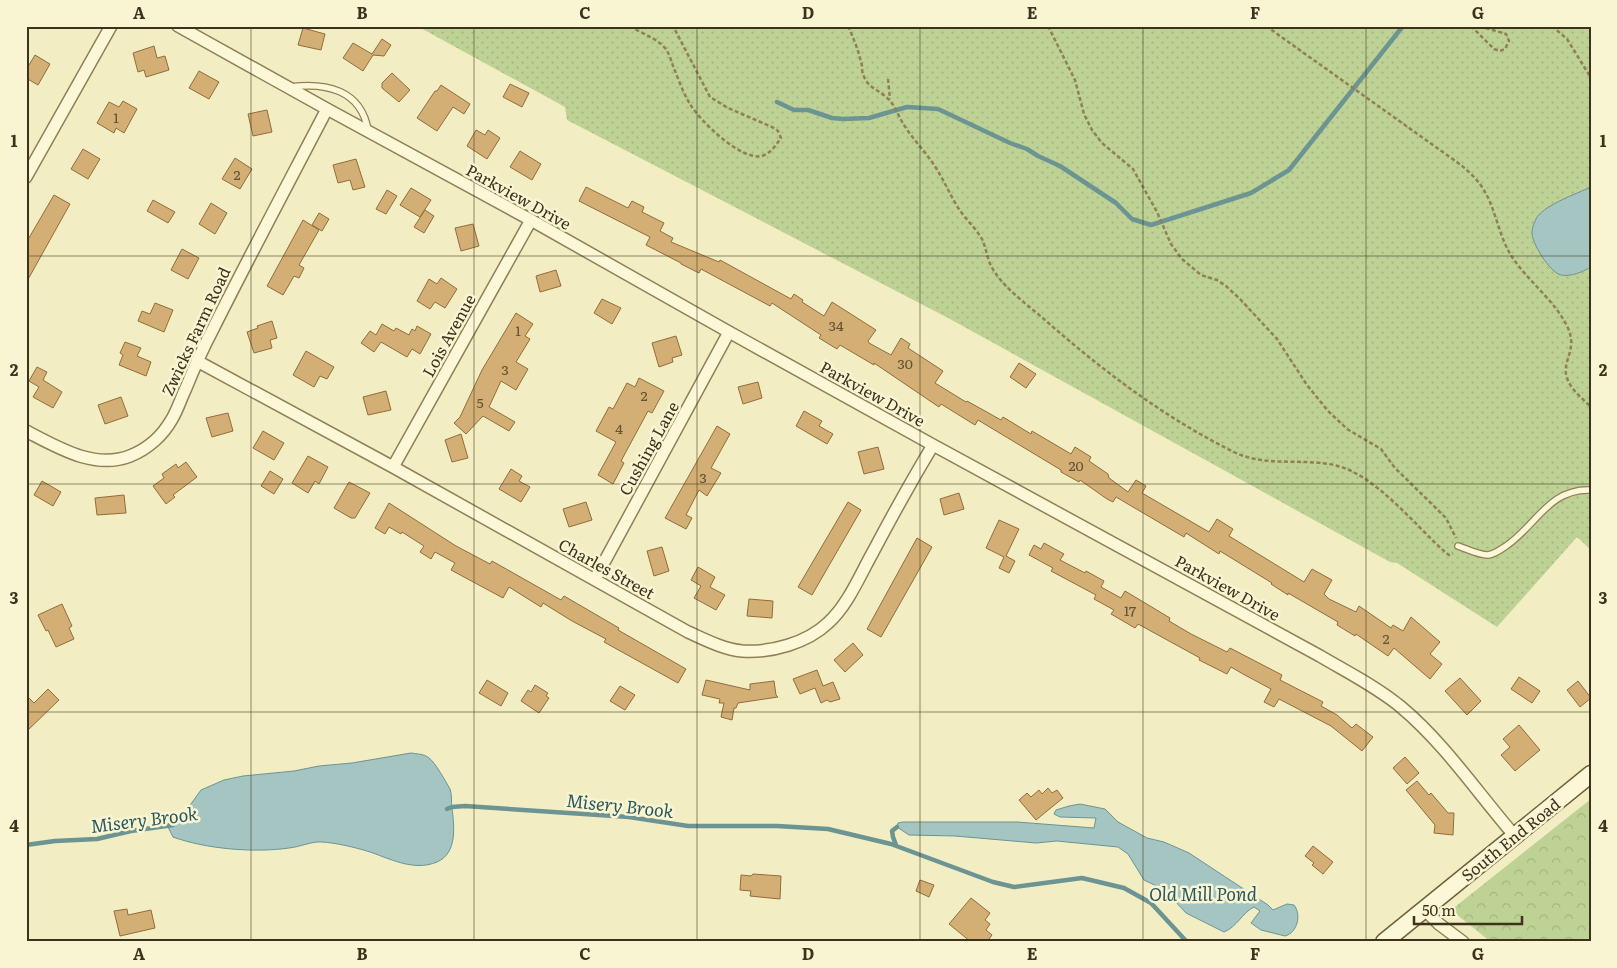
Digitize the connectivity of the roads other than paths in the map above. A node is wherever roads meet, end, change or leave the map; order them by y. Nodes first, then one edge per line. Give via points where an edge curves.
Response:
1 (111, 26) edge
2 (178, 26) edge
3 (288, 88) junction
4 (327, 109) junction
5 (368, 132) junction
6 (26, 177) edge
7 (531, 220) junction
8 (729, 332) junction
9 (197, 361) junction
10 (26, 431) edge
11 (932, 445) junction
12 (393, 467) junction
13 (1591, 490) edge
14 (1458, 546) road end
15 (594, 579) junction
16 (1591, 774) edge
17 (1514, 835) junction
18 (1424, 909) junction
19 (1384, 942) edge
20 (1463, 942) edge

1 - 6 street
2 - 3 street, Parkview Drive
3 - 4 street, Parkview Drive
3 - 5 lane via 329,87 347,95 364,112
4 - 5 street, Parkview Drive
4 - 9 street, Zwicks Farm Road
5 - 7 street, Parkview Drive
7 - 8 street, Parkview Drive
7 - 12 street, Lois Avenue
8 - 11 street, Parkview Drive
8 - 15 street, Cushing Lane
9 - 10 street, Zwicks Farm Road via 172,419 154,441 129,457 95,459 78,456
9 - 12 street, Charles Street
11 - 15 street, Charles Street via 837,612 817,631 791,644 743,651 711,643
11 - 17 street, Parkview Drive via 1320,656 1391,699 1423,728
12 - 15 street, Charles Street
13 - 14 lane via 1560,496 1498,552 1482,554
16 - 17 street, South End Road
17 - 18 street, South End Road
18 - 19 street, South End Road
18 - 20 street

